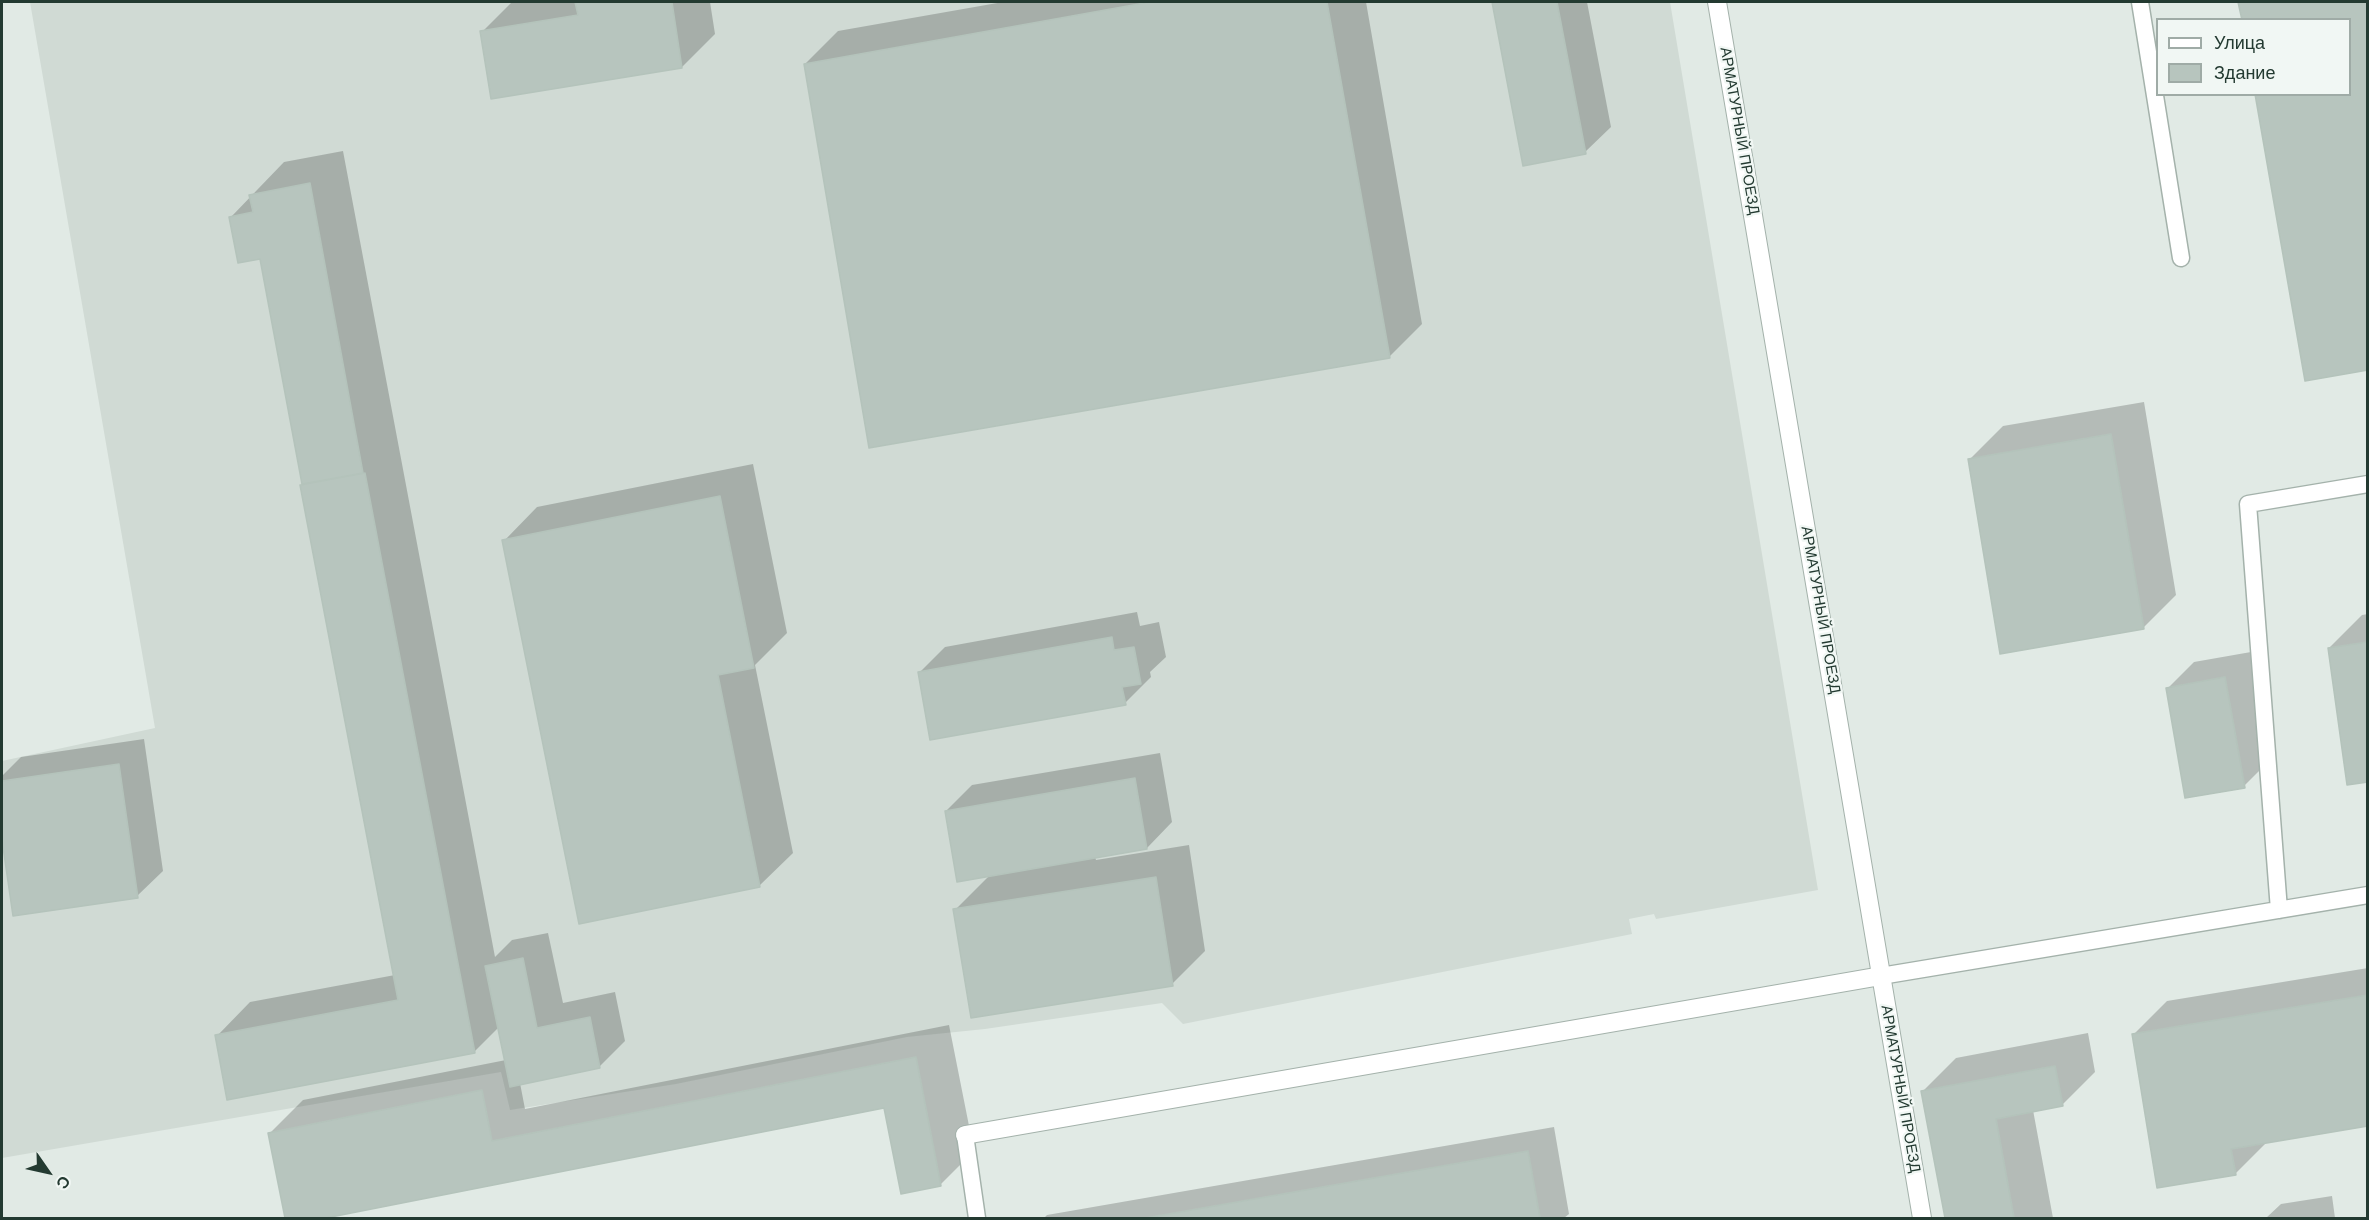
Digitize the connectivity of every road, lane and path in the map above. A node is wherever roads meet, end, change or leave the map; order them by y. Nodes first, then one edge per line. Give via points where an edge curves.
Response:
1 (1717, 2) edge
2 (2140, 2) edge
3 (2181, 258) dead end
4 (2367, 484) edge
5 (2367, 895) edge
6 (2280, 910) junction
7 (1881, 976) junction
8 (965, 1135) joint
9 (976, 1218) edge
10 (1922, 1218) edge

1 - 7 street, АРМАТУРНЫЙ ПРОЕЗД
2 - 3 lane
4 - 6 lane via 2248,504
5 - 6 lane
6 - 7 lane
7 - 8 street
7 - 10 street, АРМАТУРНЫЙ ПРОЕЗД
8 - 9 lane

